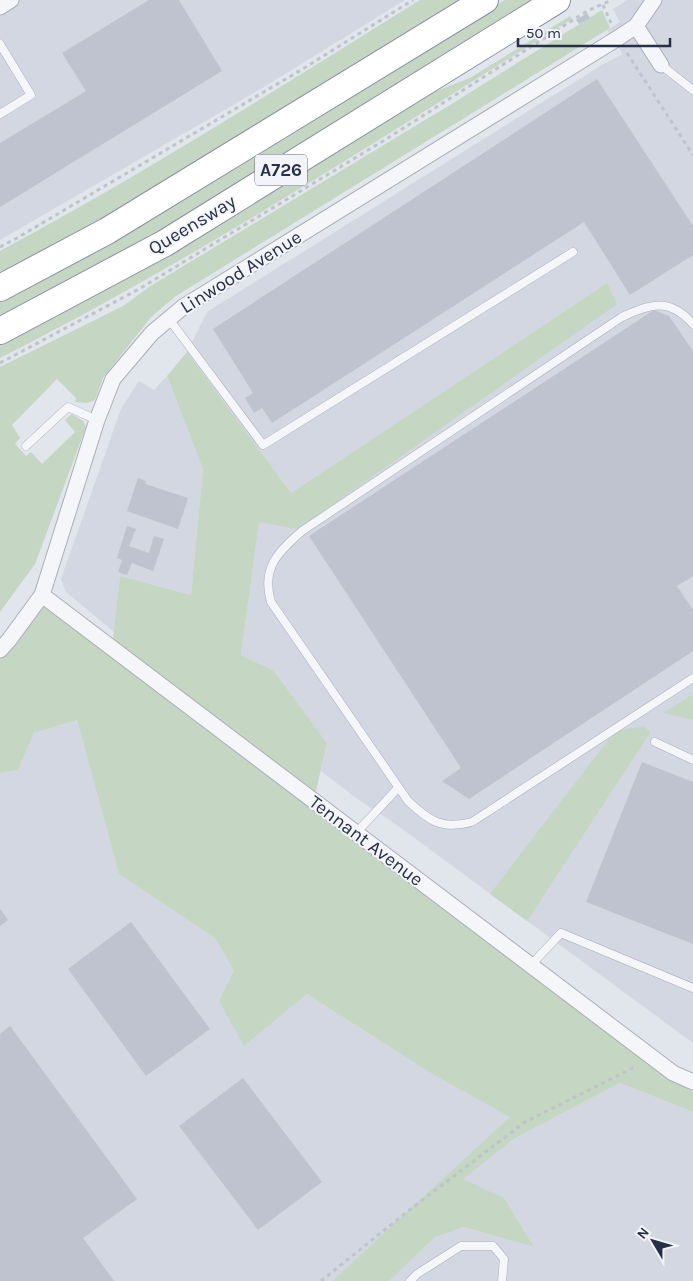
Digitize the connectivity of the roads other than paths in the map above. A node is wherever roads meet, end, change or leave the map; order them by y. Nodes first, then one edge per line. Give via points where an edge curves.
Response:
1 (11, 0) edge
2 (485, 0) edge
3 (557, 0) edge
4 (654, 0) edge
5 (0, 7) edge
6 (636, 26) junction
7 (0, 44) edge
8 (661, 65) joint
9 (693, 90) edge
10 (0, 114) edge
11 (573, 252) dead end
12 (0, 288) edge
13 (169, 319) junction
14 (693, 324) edge
15 (0, 331) edge
16 (97, 420) junction
17 (26, 446) dead end
18 (42, 595) junction
19 (0, 650) edge
20 (693, 678) edge
21 (654, 742) dead end
22 (693, 760) edge
23 (398, 788) junction
24 (356, 833) junction
25 (531, 965) junction
26 (693, 988) edge
27 (693, 1082) edge
28 (410, 1281) edge
29 (502, 1281) edge

1 - 5 street
2 - 12 highway, Queensway / A726 via 107,231
3 - 15 highway, Queensway / A726 via 165,243
4 - 6 street, Linwood Avenue
6 - 8 street
6 - 13 street, Linwood Avenue via 183,307
7 - 10 lane via 32,96
8 - 9 lane
11 - 13 lane via 263,445
13 - 16 street, Linwood Avenue via 152,333 113,379
14 - 23 lane via 673,308 658,304 622,317 302,531 283,547 274,560 267,588 271,602
16 - 17 lane via 68,407
16 - 18 street, Linwood Avenue
18 - 19 street, Linwood Avenue
18 - 24 street, Tennant Avenue
20 - 23 lane via 472,822 447,826 434,822 423,816
21 - 22 lane
23 - 24 lane
24 - 25 street, Tennant Avenue
25 - 26 lane via 561,933
25 - 27 street, Tennant Avenue via 673,1072
28 - 29 lane via 460,1246 493,1246 504,1259

